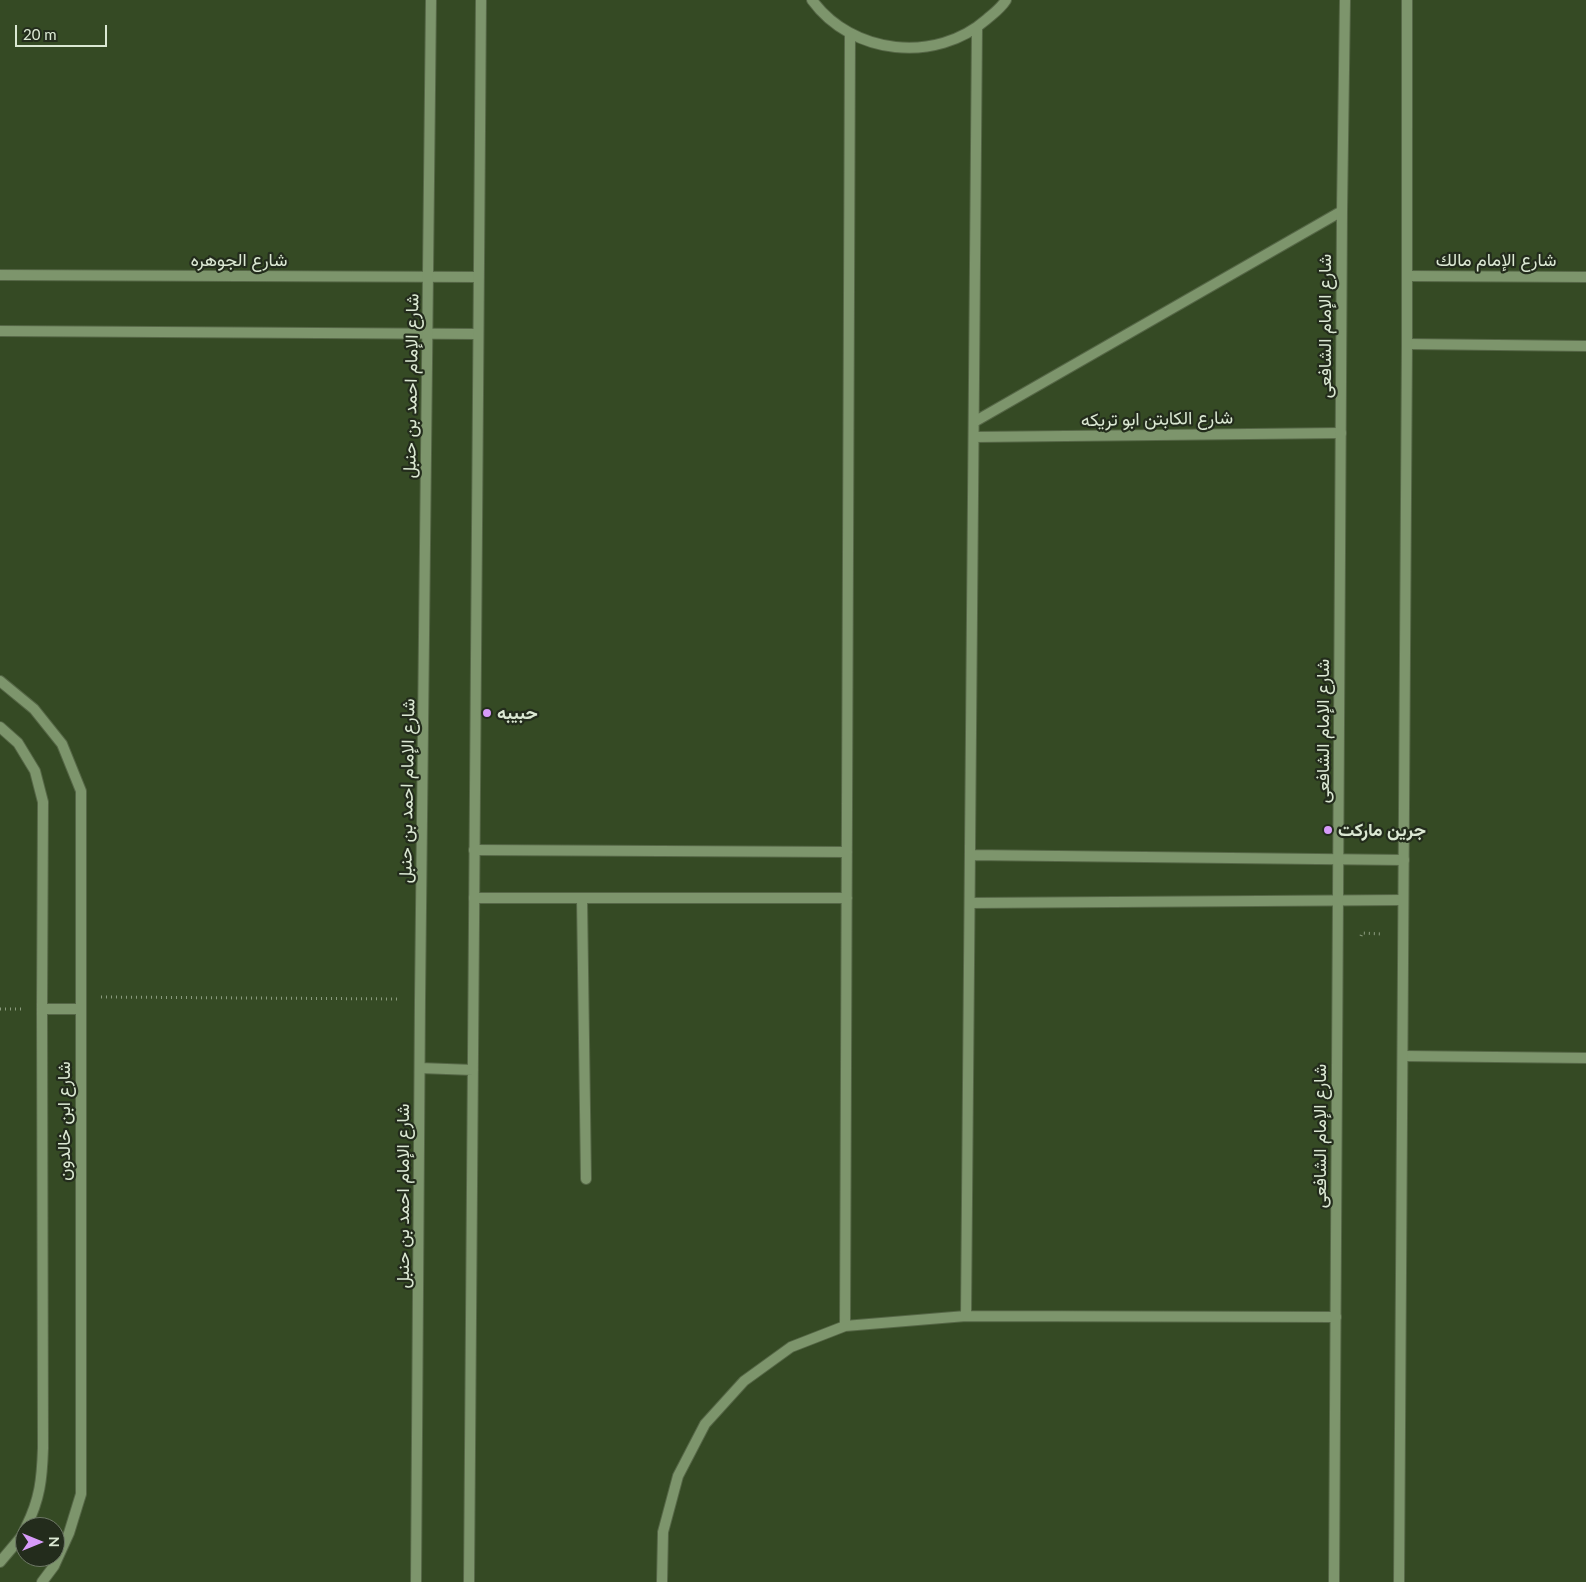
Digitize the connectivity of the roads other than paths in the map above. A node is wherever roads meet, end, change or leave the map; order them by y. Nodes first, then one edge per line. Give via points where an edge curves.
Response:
1 (432, 0) edge
2 (481, 0) edge
3 (812, 0) edge
4 (1006, 0) edge
5 (1346, 0) edge
6 (1408, 0) edge
7 (977, 28) junction
8 (850, 34) junction
9 (1342, 211) junction
10 (0, 275) edge
11 (1407, 276) junction
12 (429, 277) junction
13 (478, 277) junction
14 (1586, 277) edge
15 (0, 331) edge
16 (428, 333) junction
17 (478, 334) junction
18 (1407, 344) junction
19 (1586, 346) edge
20 (974, 422) junction
21 (1341, 433) junction
22 (974, 437) junction
23 (0, 681) edge
24 (0, 727) edge
25 (474, 850) junction
26 (847, 852) junction
27 (970, 855) junction
28 (1338, 859) junction
29 (1404, 860) junction
30 (474, 898) junction
31 (847, 898) junction
32 (582, 899) junction
33 (1403, 900) junction
34 (1338, 901) junction
35 (970, 903) junction
36 (42, 1009) junction
37 (81, 1009) junction
38 (1403, 1056) junction
39 (1586, 1058) edge
40 (420, 1068) junction
41 (473, 1070) junction
42 (586, 1179) dead end
43 (966, 1316) junction
44 (1336, 1317) junction
45 (845, 1326) junction
46 (31, 1517) edge
47 (15, 1544) edge
48 (0, 1562) edge
49 (42, 1582) edge
50 (416, 1582) edge
51 (469, 1582) edge
52 (662, 1582) edge
53 (1334, 1582) edge
54 (1399, 1582) edge

1 - 12 street, شارع الإمام احمد بن حنبل
2 - 13 street
3 - 8 street
4 - 7 street
5 - 9 street, شارع الإمام الشافعى
6 - 11 street
7 - 8 street via 954,40 910,48 875,44
7 - 20 street
8 - 26 street
9 - 20 street
9 - 21 street, شارع الإمام الشافعى
10 - 12 street, شارع الجوهره
11 - 14 street, شارع الإمام مالك
11 - 18 street
12 - 13 street, شارع الجوهره
12 - 16 street, شارع الإمام احمد بن حنبل
13 - 17 street
15 - 16 street
16 - 17 street
16 - 40 street, شارع الإمام احمد بن حنبل
17 - 25 street
18 - 19 street
18 - 29 street
20 - 22 street
21 - 22 street, شارع الكابتن ابو تريكه
21 - 28 street, شارع الإمام الشافعى
22 - 27 street
23 - 37 street, شارع ابن خالدون via 34,709 62,744 81,791
24 - 36 street, شارع ابن خالدون via 18,743 35,771 43,802
25 - 26 street
25 - 30 street
26 - 31 street
27 - 28 street
27 - 35 street
28 - 29 street
28 - 34 street, شارع الإمام الشافعى
29 - 33 street
30 - 32 street
30 - 41 street
31 - 32 street
31 - 45 street
32 - 42 street
33 - 34 street
33 - 38 street
34 - 35 street
34 - 44 street, شارع الإمام الشافعى
35 - 43 street
36 - 37 street
36 - 46 street, شارع ابن خالدون via 43,1448 42,1478
37 - 49 street, شارع ابن خالدون via 81,1494 69,1533 54,1566
38 - 39 street
38 - 54 street
40 - 41 street
40 - 50 street, شارع الإمام احمد بن حنبل
41 - 51 street
43 - 44 street
43 - 45 street
44 - 53 street, شارع الإمام الشافعى
45 - 52 street via 791,1347 744,1381 705,1424 678,1476 663,1532
47 - 48 street, شارع ابن خالدون

